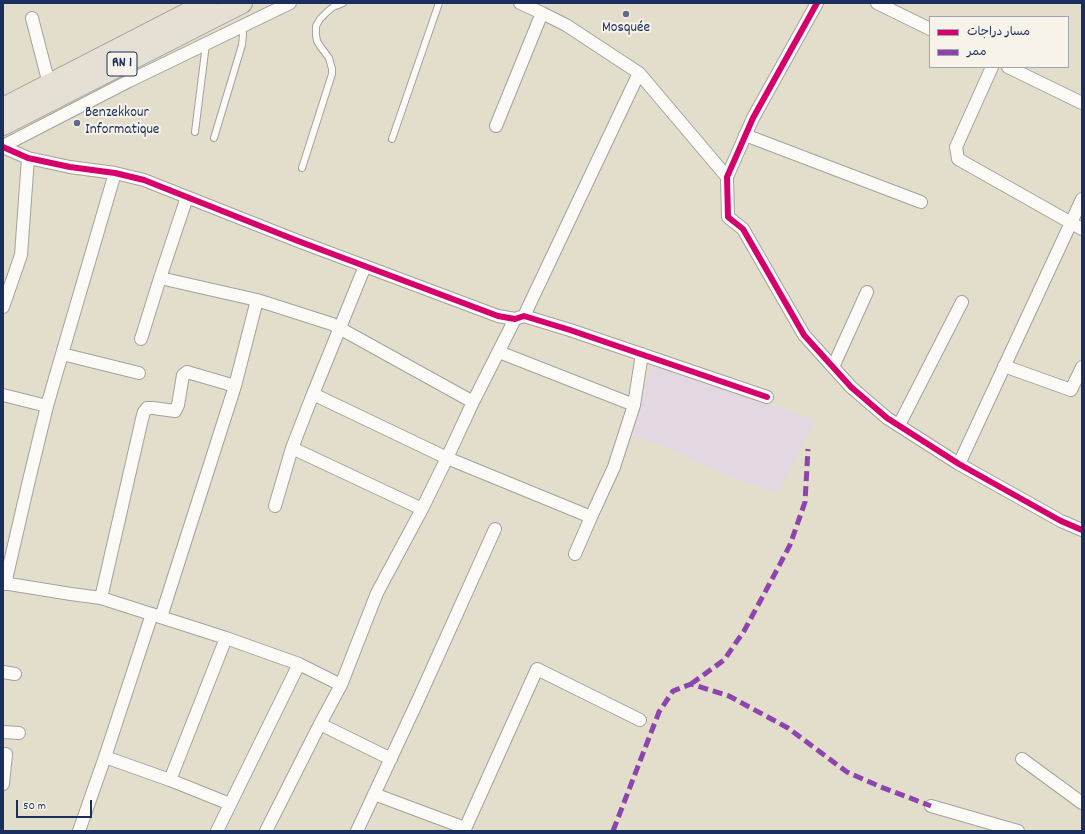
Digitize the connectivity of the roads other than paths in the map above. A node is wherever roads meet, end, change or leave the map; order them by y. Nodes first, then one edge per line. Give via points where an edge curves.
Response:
1 (208, 3) edge
2 (242, 3) edge
3 (290, 3) edge
4 (342, 3) edge
5 (439, 3) edge
6 (520, 3) edge
7 (817, 3) edge
8 (877, 3) edge
9 (542, 13) junction
10 (32, 18) dead end
11 (242, 27) junction
12 (929, 29) edge
13 (206, 44) junction
14 (992, 68) edge
15 (1010, 68) edge
16 (639, 73) junction
17 (49, 84) junction
18 (1082, 103) edge
19 (3, 108) edge
20 (3, 125) edge
21 (496, 126) dead end
22 (195, 132) dead end
23 (745, 135) junction
24 (214, 138) dead end
25 (392, 139) dead end
26 (3, 146) edge
27 (28, 158) junction
28 (302, 168) dead end
29 (115, 173) junction
30 (727, 177) junction
31 (187, 197) junction
32 (1082, 199) edge
33 (920, 202) dead end
34 (1071, 222) junction
35 (1082, 229) edge
36 (365, 266) junction
37 (160, 278) junction
38 (867, 292) dead end
39 (257, 300) junction
40 (962, 302) dead end
41 (3, 307) edge
42 (519, 318) junction
43 (340, 328) junction
44 (141, 339) dead end
45 (499, 352) junction
46 (62, 354) junction
47 (642, 354) junction
48 (1004, 366) junction
49 (833, 367) junction
50 (1082, 368) edge
51 (139, 373) dead end
52 (235, 386) junction
53 (313, 394) junction
54 (3, 395) edge
55 (767, 397) dead end
56 (473, 402) junction
57 (634, 405) junction
58 (47, 406) junction
59 (899, 425) junction
60 (292, 448) junction
61 (447, 458) junction
62 (959, 464) junction
63 (274, 506) dead end
64 (422, 509) junction
65 (591, 517) junction
66 (495, 529) dead end
67 (1082, 530) edge
68 (575, 554) dead end
69 (4, 583) edge
70 (101, 598) junction
71 (156, 615) junction
72 (226, 638) junction
73 (299, 664) junction
74 (342, 685) junction
75 (640, 720) dead end
76 (320, 724) junction
77 (3, 732) edge
78 (19, 733) dead end
79 (6, 754) dead end
80 (105, 757) junction
81 (391, 759) junction
82 (1022, 759) dead end
83 (170, 780) junction
84 (3, 784) edge
85 (374, 794) junction
86 (1082, 803) edge
87 (230, 804) junction
88 (931, 806) dead end
89 (465, 830) edge
90 (79, 831) edge
91 (216, 831) edge
92 (266, 831) edge
93 (357, 831) edge
94 (1018, 831) edge

1 - 17 highway, RN 1
2 - 20 highway, RN 1
3 - 11 street
4 - 28 lane via 327,12 316,26 317,41 329,58 332,74
5 - 25 lane
6 - 9 street
7 - 23 street
8 - 12 street
9 - 16 street via 566,25
9 - 21 street
10 - 17 street
11 - 13 street
11 - 24 lane via 242,45
13 - 22 lane
13 - 26 street
14 - 34 street via 956,147 958,159
15 - 18 street
16 - 30 street
16 - 42 street
17 - 19 highway, RN 1
23 - 30 street
23 - 33 street
26 - 27 street
27 - 29 street
27 - 41 street via 21,255
29 - 31 street via 144,180
29 - 46 street
30 - 49 street via 728,217 743,229 804,335
31 - 36 street
31 - 37 street
32 - 34 street
34 - 35 street
34 - 48 street
36 - 42 street via 492,314
36 - 43 street
37 - 39 street
37 - 44 street
38 - 49 street
39 - 43 street
39 - 52 street
40 - 59 street
42 - 45 street
42 - 47 street via 570,330
43 - 53 street
43 - 56 street
45 - 56 street
45 - 57 street
46 - 51 street
46 - 58 street
47 - 55 street
47 - 57 street
48 - 50 street via 1071,390
48 - 62 street
49 - 59 street via 851,387
52 - 70 street via 187,372 183,375 176,409 173,411 147,408 144,412
52 - 71 street
53 - 60 street
53 - 61 street
54 - 58 street
56 - 61 street
57 - 65 street via 614,467
58 - 69 street
59 - 62 street
60 - 63 street
60 - 64 street
61 - 64 street
61 - 65 street
62 - 67 street
64 - 74 street via 377,593
65 - 68 street
66 - 81 street
69 - 70 street
70 - 71 street
71 - 72 street
71 - 80 street
72 - 73 street
72 - 83 street
73 - 74 street
73 - 87 street
74 - 76 street
75 - 89 street via 537,669
76 - 81 street
76 - 92 street
77 - 78 street
79 - 84 street
80 - 83 street
80 - 90 street
81 - 85 street
82 - 86 street
83 - 87 street
85 - 89 street
85 - 93 street
87 - 91 street
88 - 94 street

